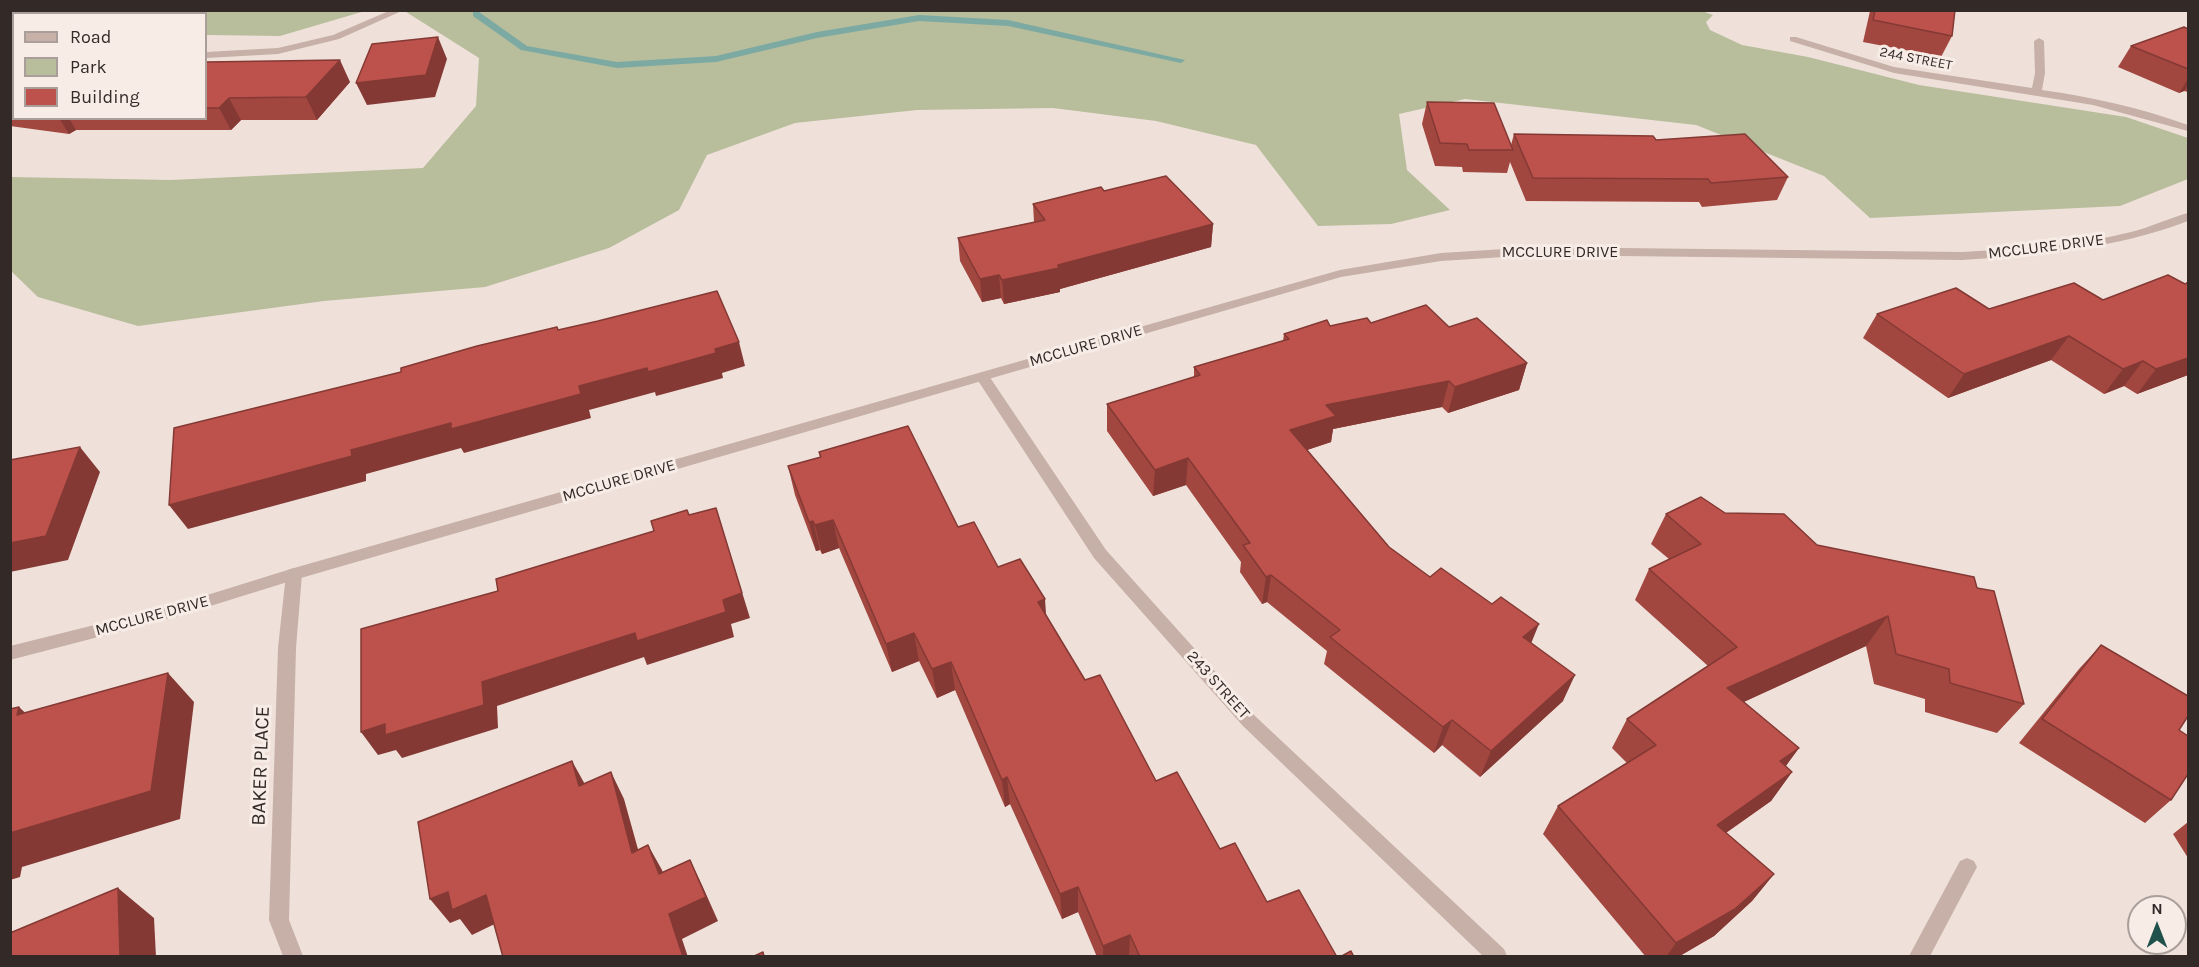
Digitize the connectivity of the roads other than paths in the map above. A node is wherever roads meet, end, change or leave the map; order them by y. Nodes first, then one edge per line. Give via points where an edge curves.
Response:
1 (400, 10) edge
2 (1792, 39) dead end
3 (2038, 41) dead end
4 (207, 55) edge
5 (2037, 92) junction
6 (2188, 128) edge
7 (2188, 217) edge
8 (982, 376) junction
9 (294, 574) junction
10 (10, 653) edge
11 (1967, 867) dead end
12 (293, 957) edge
13 (1497, 957) edge
14 (1919, 957) edge

1 - 4 street via 336,37 278,51
2 - 5 street, 244 STREET via 1890,68
3 - 5 street
5 - 6 street, 244 STREET via 2129,108
7 - 8 street, MCCLURE DRIVE via 2106,241 1962,256 1536,251 1441,257 1321,278
8 - 9 street, MCCLURE DRIVE
8 - 13 street, 243 STREET via 1100,555 1249,721
9 - 10 street, MCCLURE DRIVE via 175,612
9 - 12 street, BAKER PLACE via 287,648 279,920
11 - 14 street

